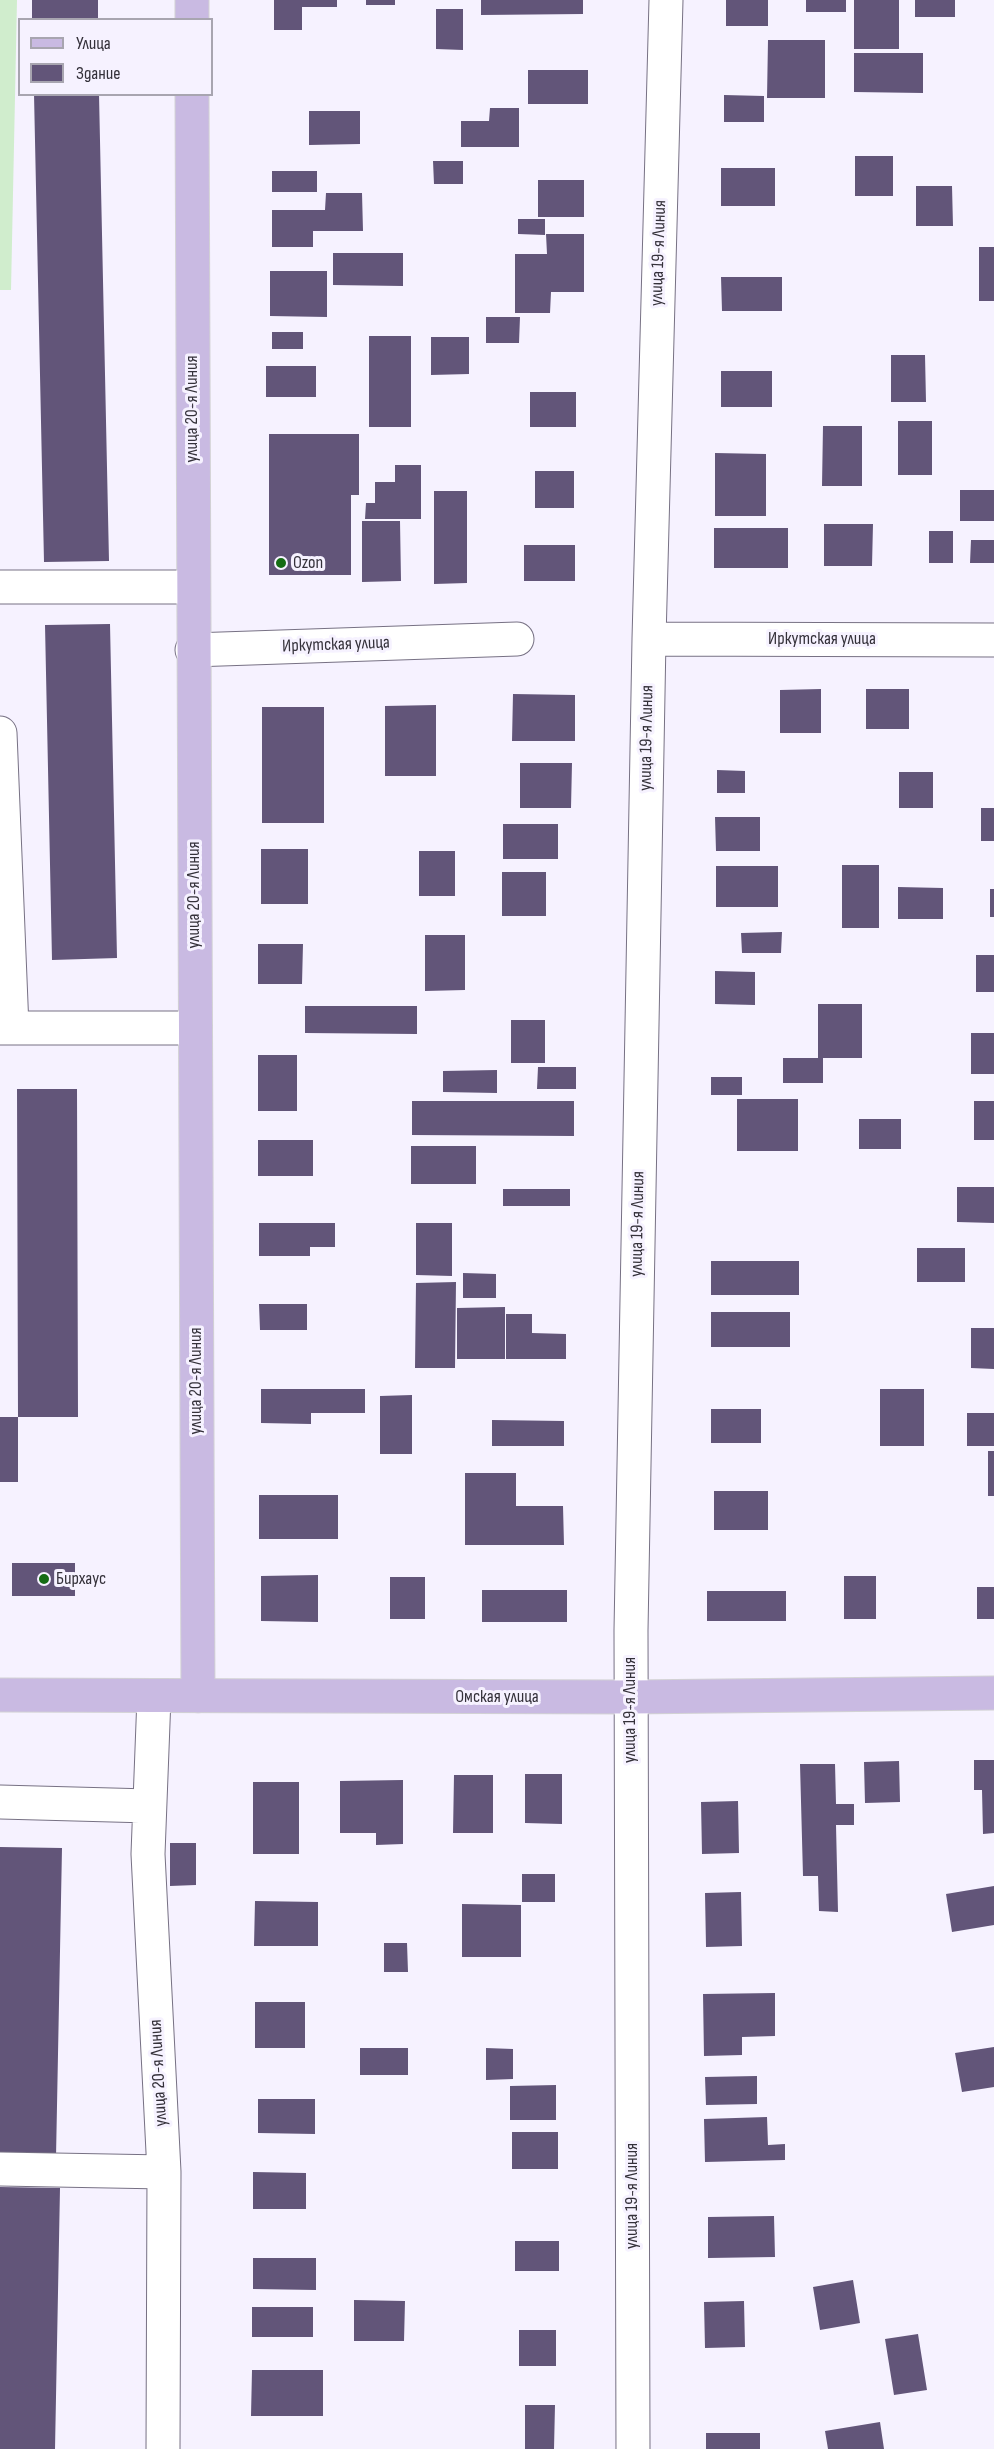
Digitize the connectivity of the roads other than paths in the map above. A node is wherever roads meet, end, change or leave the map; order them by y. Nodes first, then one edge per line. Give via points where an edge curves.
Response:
1 (192, 0) edge
2 (666, 0) edge
3 (192, 18) edge
4 (192, 96) edge
5 (0, 587) edge
6 (192, 587) junction
7 (516, 639) dead end
8 (649, 639) junction
9 (994, 640) edge
10 (192, 650) junction
11 (0, 733) edge
12 (2, 822) edge
13 (6, 1028) edge
14 (195, 1028) junction
15 (994, 1693) edge
16 (0, 1695) edge
17 (198, 1696) junction
18 (154, 1697) junction
19 (630, 1697) junction
20 (0, 1802) edge
21 (149, 1806) junction
22 (0, 2169) edge
23 (164, 2172) junction
24 (163, 2449) edge
25 (633, 2449) edge

1 - 3 main road
2 - 8 street, улица 19-я Линия
4 - 6 main road, улица 20-я Линия
5 - 6 street
6 - 10 main road, улица 20-я Линия
7 - 10 street, Иркутская улица
8 - 9 street, Иркутская улица
8 - 19 street, улица 19-я Линия
10 - 14 main road, улица 20-я Линия
11 - 12 street
12 - 13 street
13 - 14 street
14 - 17 main road, улица 20-я Линия
15 - 19 main road, Омская улица
16 - 18 main road, Омская улица
17 - 18 main road, Омская улица
17 - 19 main road, Омская улица
18 - 21 street, улица 20-я Линия
19 - 25 street, улица 19-я Линия
20 - 21 street
21 - 23 street, улица 20-я Линия
22 - 23 street
23 - 24 street, улица 20-я Линия

